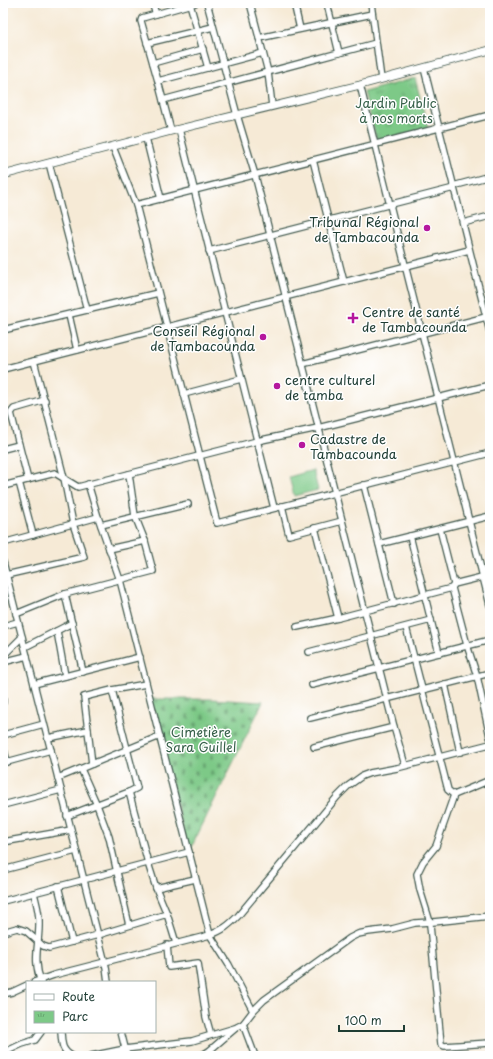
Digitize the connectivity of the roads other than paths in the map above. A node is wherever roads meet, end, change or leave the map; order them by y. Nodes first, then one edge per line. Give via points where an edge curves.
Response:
1 (152, 3) edge
2 (207, 3) edge
3 (250, 3) edge
4 (294, 3) edge
5 (327, 3) edge
6 (371, 3) edge
7 (190, 4) edge
8 (156, 14) junction
9 (372, 14) junction
10 (332, 23) junction
11 (213, 27) junction
12 (300, 30) junction
13 (198, 31) junction
14 (259, 38) junction
15 (148, 43) junction
16 (376, 43) junction
17 (203, 49) junction
18 (490, 50) edge
19 (263, 53) junction
20 (339, 53) junction
21 (153, 63) junction
22 (223, 64) junction
23 (208, 68) junction
24 (424, 68) junction
25 (268, 72) junction
26 (381, 79) junction
27 (158, 81) junction
28 (229, 82) junction
29 (360, 85) junction
30 (163, 100) junction
31 (272, 106) junction
32 (237, 115) junction
33 (490, 115) edge
34 (439, 128) junction
35 (179, 129) junction
36 (171, 131) junction
37 (146, 138) junction
38 (374, 144) junction
39 (113, 147) junction
40 (313, 160) junction
41 (49, 163) junction
42 (3, 175) edge
43 (255, 175) junction
44 (490, 176) edge
45 (454, 187) junction
46 (194, 190) junction
47 (162, 199) junction
48 (136, 205) junction
49 (390, 205) junction
50 (490, 216) edge
51 (328, 220) junction
52 (463, 223) junction
53 (270, 235) junction
54 (470, 250) junction
55 (209, 251) junction
56 (405, 267) junction
57 (344, 282) junction
58 (158, 293) junction
59 (285, 297) junction
60 (86, 310) junction
61 (225, 312) junction
62 (69, 315) junction
63 (486, 317) junction
64 (167, 327) junction
65 (3, 330) edge
66 (490, 332) edge
67 (422, 334) junction
68 (77, 350) junction
69 (34, 361) junction
70 (302, 364) junction
71 (3, 369) edge
72 (242, 379) junction
73 (490, 385) edge
74 (184, 394) junction
75 (438, 398) junction
76 (45, 400) junction
77 (318, 428) junction
78 (257, 441) junction
79 (19, 445) junction
80 (3, 449) edge
81 (490, 453) edge
82 (200, 456) junction
83 (454, 462) junction
84 (129, 474) junction
85 (64, 478) junction
86 (28, 480) junction
87 (19, 482) junction
88 (88, 484) junction
89 (364, 485) junction
90 (3, 486) edge
91 (334, 492) junction
92 (188, 504) dead end
93 (282, 506) junction
94 (274, 508) junction
95 (135, 516) junction
96 (490, 516) edge
97 (98, 517) junction
98 (342, 521) junction
99 (469, 521) junction
100 (73, 524) junction
101 (101, 525) junction
102 (315, 528) junction
103 (440, 529) junction
104 (33, 535) junction
105 (410, 536) junction
106 (146, 541) junction
107 (3, 543) edge
108 (379, 544) junction
109 (109, 549) junction
110 (3, 562) edge
111 (490, 575) edge
112 (5, 577) edge
113 (483, 577) junction
114 (120, 580) junction
115 (453, 586) junction
116 (65, 594) junction
117 (425, 596) junction
118 (394, 604) junction
119 (490, 605) edge
120 (364, 611) junction
121 (16, 614) junction
122 (338, 618) junction
123 (431, 620) junction
124 (18, 622) junction
125 (72, 623) junction
126 (3, 626) edge
127 (297, 627) dead end
128 (406, 627) junction
129 (56, 631) junction
130 (370, 636) junction
131 (22, 637) junction
132 (490, 640) edge
133 (467, 645) junction
134 (25, 647) junction
135 (309, 652) dead end
136 (439, 653) junction
137 (3, 656) edge
138 (27, 656) junction
139 (140, 657) junction
140 (414, 659) junction
141 (3, 662) edge
142 (378, 668) junction
143 (83, 672) junction
144 (490, 673) edge
145 (66, 676) junction
146 (477, 676) junction
147 (34, 684) junction
148 (146, 684) junction
149 (445, 684) junction
150 (312, 685) dead end
151 (112, 690) junction
152 (422, 690) junction
153 (386, 699) junction
154 (310, 718) dead end
155 (44, 724) junction
156 (394, 728) junction
157 (88, 730) junction
158 (3, 735) edge
159 (160, 736) junction
160 (490, 737) edge
161 (48, 738) junction
162 (490, 744) edge
163 (3, 746) edge
164 (314, 747) dead end
165 (51, 750) junction
166 (127, 750) junction
167 (460, 752) junction
168 (439, 757) junction
169 (5, 762) edge
170 (92, 764) junction
171 (405, 766) junction
172 (81, 769) junction
173 (58, 778) junction
174 (490, 780) edge
175 (61, 790) junction
176 (129, 792) junction
177 (454, 795) junction
178 (3, 805) edge
179 (97, 805) junction
180 (68, 816) junction
181 (71, 830) junction
182 (3, 842) edge
183 (76, 851) junction
184 (189, 852) junction
185 (148, 863) junction
186 (3, 870) edge
187 (117, 871) junction
188 (195, 879) junction
189 (84, 880) junction
190 (58, 886) junction
191 (156, 888) junction
192 (34, 893) junction
193 (3, 901) edge
194 (167, 914) junction
195 (490, 916) edge
196 (430, 922) junction
197 (129, 925) junction
198 (3, 932) edge
199 (98, 935) junction
200 (210, 935) junction
201 (38, 941) junction
202 (72, 942) junction
203 (176, 943) junction
204 (168, 946) junction
205 (105, 962) junction
206 (38, 981) edge
207 (108, 981) edge
208 (26, 985) edge
209 (3, 994) edge
210 (253, 1011) junction
211 (243, 1024) junction
212 (237, 1027) junction
213 (40, 1033) edge
214 (61, 1033) edge
215 (121, 1033) edge
216 (211, 1035) junction
217 (490, 1043) edge
218 (125, 1049) junction
219 (3, 1053) edge
220 (72, 1056) edge
221 (91, 1056) edge
222 (127, 1056) edge
223 (201, 1056) edge
224 (255, 1056) edge

1 - 8 street
2 - 11 street
3 - 14 street
4 - 12 street
5 - 10 street
6 - 9 street
7 - 8 street
7 - 13 street
8 - 15 street via 142,18 141,21
9 - 10 street
9 - 16 street
10 - 12 street
10 - 20 street
11 - 13 street
11 - 22 street
12 - 14 street
13 - 15 street
13 - 17 street
14 - 19 street
15 - 21 street
16 - 20 street
16 - 26 street
17 - 21 street
17 - 23 street
18 - 24 main road
19 - 22 street
19 - 25 street
20 - 25 street
21 - 27 street
22 - 23 street
22 - 28 street
23 - 27 street
24 - 26 main road
24 - 34 street
25 - 28 street
25 - 31 street
26 - 29 main road
27 - 30 street
28 - 30 street
28 - 32 street
29 - 31 main road
29 - 38 street
30 - 36 street
31 - 32 main road
32 - 35 main road
32 - 43 street
33 - 34 street
34 - 38 street
34 - 45 street
35 - 36 main road
35 - 46 street
36 - 37 main road
37 - 39 main road
37 - 47 street
38 - 40 street
38 - 49 street
39 - 41 main road
39 - 48 street
40 - 43 street
40 - 51 street
41 - 42 main road
41 - 60 street
43 - 46 street
43 - 53 street
44 - 45 street
45 - 49 street
45 - 52 street
46 - 47 street
46 - 55 street
47 - 48 street
48 - 58 street
49 - 51 street
49 - 56 street
50 - 52 street
51 - 53 street
51 - 57 street
52 - 54 street
53 - 55 street
53 - 59 street
54 - 56 street
54 - 63 street
55 - 61 street
56 - 57 street
56 - 67 street
57 - 59 street
58 - 60 street
58 - 64 street
59 - 61 street
59 - 70 street
60 - 62 street
61 - 64 street
61 - 72 street
62 - 65 street
62 - 68 street
63 - 66 street
63 - 67 street
64 - 68 street
64 - 74 street
67 - 70 street
67 - 75 street
68 - 69 street
69 - 71 street
69 - 76 street
70 - 77 street
72 - 74 street
72 - 78 street
73 - 75 street
74 - 82 street
75 - 77 street
75 - 83 street
76 - 79 street via 12,411
76 - 85 street
77 - 78 street
77 - 91 street
78 - 82 street
78 - 94 street
79 - 80 street
79 - 86 street
81 - 83 street
82 - 84 street
82 - 94 street via 217,523
83 - 89 street
83 - 99 street
84 - 88 street
84 - 95 street
85 - 86 street via 55,473
85 - 88 street via 78,487
85 - 100 street
86 - 87 street
87 - 90 street
87 - 104 street
88 - 97 street
89 - 91 street
89 - 108 street
91 - 93 street
91 - 98 street
92 - 95 street
93 - 94 street
93 - 102 street via 289,535
95 - 101 street
95 - 106 street
96 - 99 street
97 - 100 street
97 - 101 street
98 - 102 street
98 - 120 street
99 - 103 street
99 - 113 street
100 - 104 street
100 - 112 street via 84,557
101 - 109 street
102 - 122 street
103 - 105 street
103 - 115 street
104 - 107 street
105 - 108 street
105 - 117 street
106 - 109 street
106 - 114 street via 153,571
108 - 118 street
109 - 114 street
110 - 112 street
111 - 113 street
112 - 121 street
113 - 115 street
113 - 119 street
114 - 116 street
114 - 139 street
115 - 117 street
115 - 133 street
116 - 121 street
116 - 125 street
117 - 118 street
117 - 123 street
118 - 120 street
120 - 122 street
120 - 130 street
121 - 124 street
122 - 127 street
123 - 128 street
123 - 136 street
124 - 126 street
124 - 131 street
125 - 129 street
125 - 143 street
128 - 130 street
128 - 140 street
129 - 134 street
129 - 145 street
130 - 135 street
130 - 142 street
131 - 134 street
131 - 137 street
132 - 133 street
133 - 136 street
133 - 146 street
134 - 138 street
136 - 140 street
138 - 141 street
138 - 147 street
139 - 143 street
139 - 148 street
140 - 142 street
140 - 152 street
142 - 150 street
142 - 153 street
143 - 145 street
144 - 146 street
145 - 147 street
146 - 149 street
146 - 160 street
147 - 155 street
148 - 151 street
148 - 159 street
149 - 152 street
149 - 167 street
151 - 157 street via 84,697
151 - 166 street
152 - 153 street
152 - 168 street
153 - 154 street
153 - 156 street
155 - 158 street
155 - 161 street
156 - 164 street
156 - 171 street
157 - 161 street
157 - 170 street
159 - 166 street
159 - 184 street
161 - 165 street
162 - 167 street
163 - 169 street
165 - 169 street
165 - 173 street
166 - 170 street
166 - 176 street via 137,788
167 - 168 street
168 - 171 street
168 - 177 street via 448,790
170 - 172 street
171 - 200 street via 370,773 348,786 229,925
172 - 173 street
172 - 179 street
173 - 175 street
174 - 177 street
175 - 178 street
175 - 180 street
176 - 179 street
176 - 185 street
177 - 196 street via 436,846 417,874
179 - 180 street
179 - 187 street
180 - 181 street
181 - 182 street
181 - 183 street
183 - 186 street
183 - 189 street
184 - 185 street
184 - 188 street
185 - 187 street
185 - 191 street
187 - 189 street
187 - 197 street
188 - 191 street
188 - 200 street
189 - 190 street
189 - 199 street
190 - 192 street
190 - 202 street
191 - 194 street
192 - 193 street
192 - 201 street via 39,920
194 - 197 street
194 - 203 street
195 - 196 street
196 - 210 street via 368,932 350,938 264,1000
196 - 217 street via 441,1044 444,1046
197 - 199 street
198 - 201 street via 17,928 26,931
199 - 202 street
199 - 205 street
200 - 203 street
200 - 210 street
201 - 202 street via 48,948
201 - 206 street
203 - 204 street
204 - 205 street
204 - 216 street via 169,967 198,963
205 - 206 street
205 - 207 street
208 - 209 street
210 - 211 street
211 - 212 street
211 - 224 street
212 - 216 street
212 - 223 street
213 - 219 street via 35,1040
214 - 220 street via 63,1049
215 - 218 street
216 - 218 street via 192,1041
218 - 221 street
218 - 222 street

